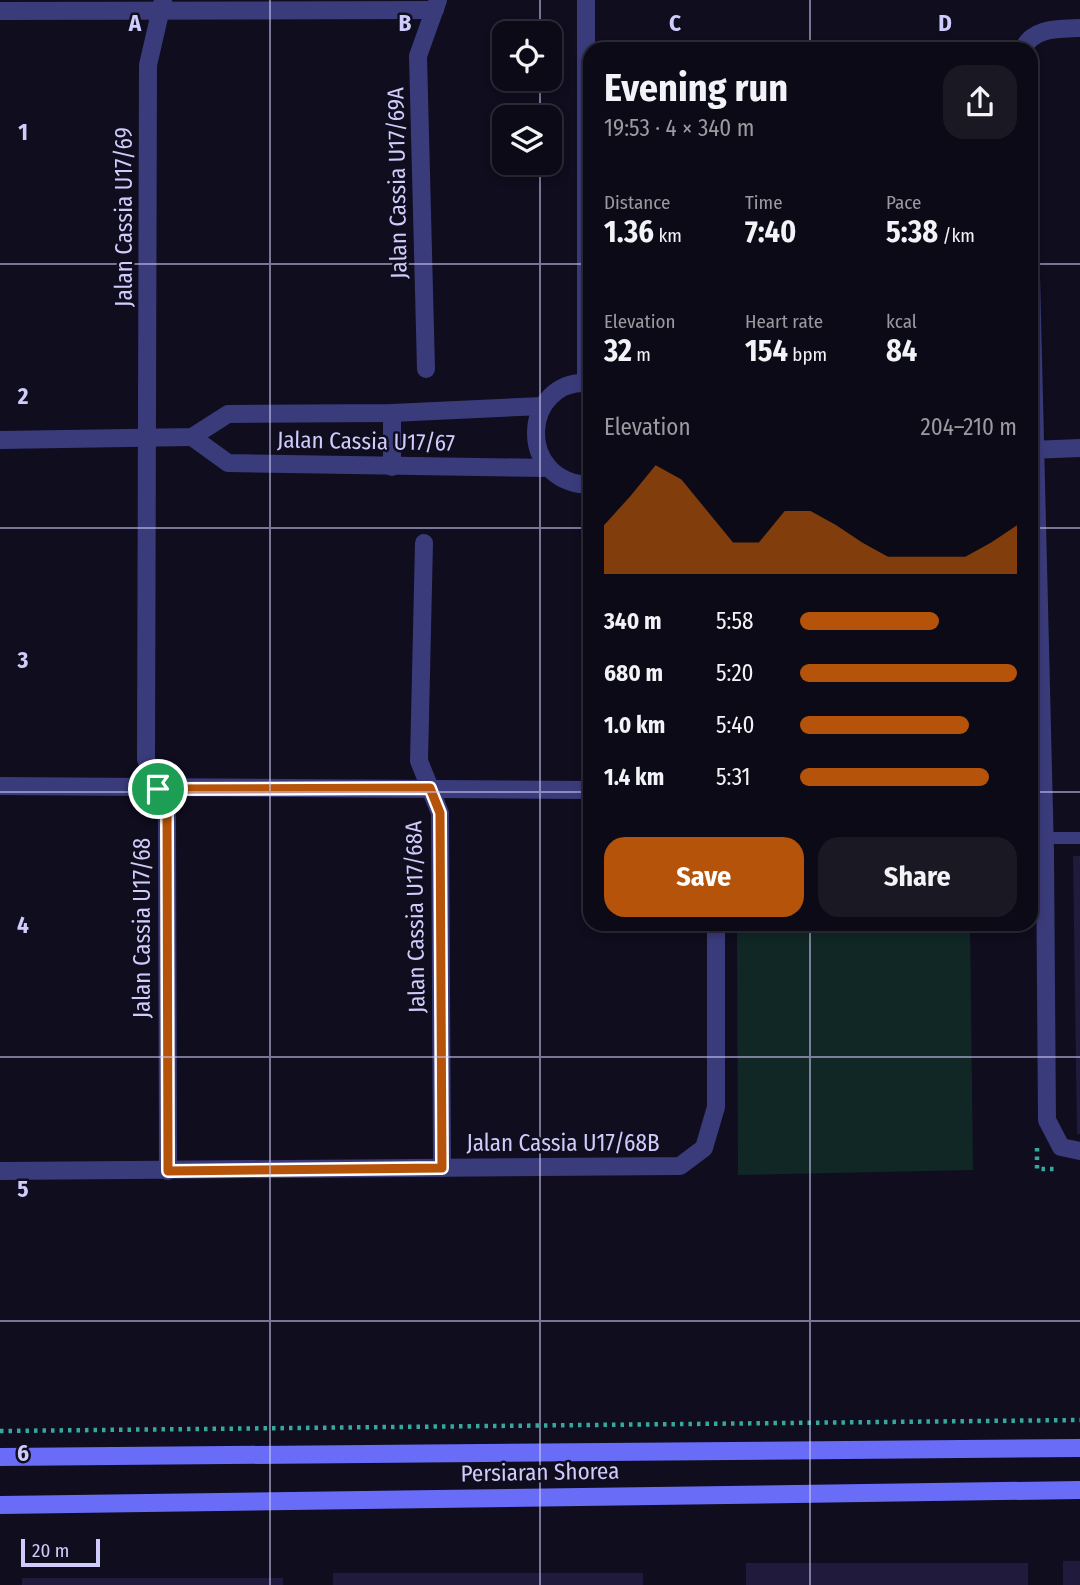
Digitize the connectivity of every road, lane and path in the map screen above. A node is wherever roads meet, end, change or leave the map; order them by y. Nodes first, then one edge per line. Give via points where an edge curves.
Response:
1 (586, 0) edge
2 (162, 5) edge
3 (437, 5) edge
4 (0, 11) edge
5 (1080, 28) edge
6 (586, 42) edge
7 (1028, 42) edge
8 (426, 369) dead end
9 (583, 383) edge
10 (542, 406) junction
11 (393, 413) junction
12 (148, 436) junction
13 (192, 437) junction
14 (0, 440) edge
15 (1080, 448) edge
16 (1038, 449) edge
17 (393, 467) junction
18 (548, 468) junction
19 (583, 484) edge
20 (424, 543) dead end
21 (1038, 611) edge
22 (0, 786) edge
23 (430, 788) junction
24 (158, 789) junction
25 (583, 790) edge
26 (1045, 838) junction
27 (1080, 838) edge
28 (716, 931) edge
29 (1080, 1151) edge
30 (442, 1168) junction
31 (0, 1171) edge
32 (168, 1171) junction
33 (1080, 1420) edge
34 (0, 1431) edge
35 (1080, 1448) edge
36 (0, 1457) edge
37 (1080, 1490) edge
38 (0, 1505) edge

1 - 6 street
2 - 3 street
2 - 4 street
2 - 12 street, Jalan Cassia U17/69 via 148,65
3 - 8 street, Jalan Cassia U17/69A via 418,56
5 - 7 street via 1053,29
9 - 10 street via 561,389
10 - 11 street, Jalan Cassia U17/67
10 - 18 street via 535,438
11 - 13 street, Jalan Cassia U17/67 via 228,414
11 - 17 street
12 - 13 street
12 - 14 street
12 - 24 street, Jalan Cassia U17/68 via 146,759
13 - 17 street, Jalan Cassia U17/67 via 228,463
15 - 16 street
17 - 18 street, Jalan Cassia U17/67
18 - 19 street via 561,479
20 - 23 street, Jalan Cassia U17/68A via 419,761
21 - 26 street
22 - 24 street
23 - 24 street
23 - 25 street
23 - 30 street, Jalan Cassia U17/68A via 440,813
24 - 32 street, Jalan Cassia U17/68 via 167,810
26 - 27 lane
26 - 29 street via 1047,1120 1061,1147
28 - 30 street, Jalan Cassia U17/68B via 716,1107 704,1148 680,1166
30 - 32 street, Jalan Cassia U17/68B
31 - 32 street, Jalan Cassia U17/68B
33 - 34 path
35 - 36 main road, Persiaran Shorea
37 - 38 main road, Persiaran Shorea

